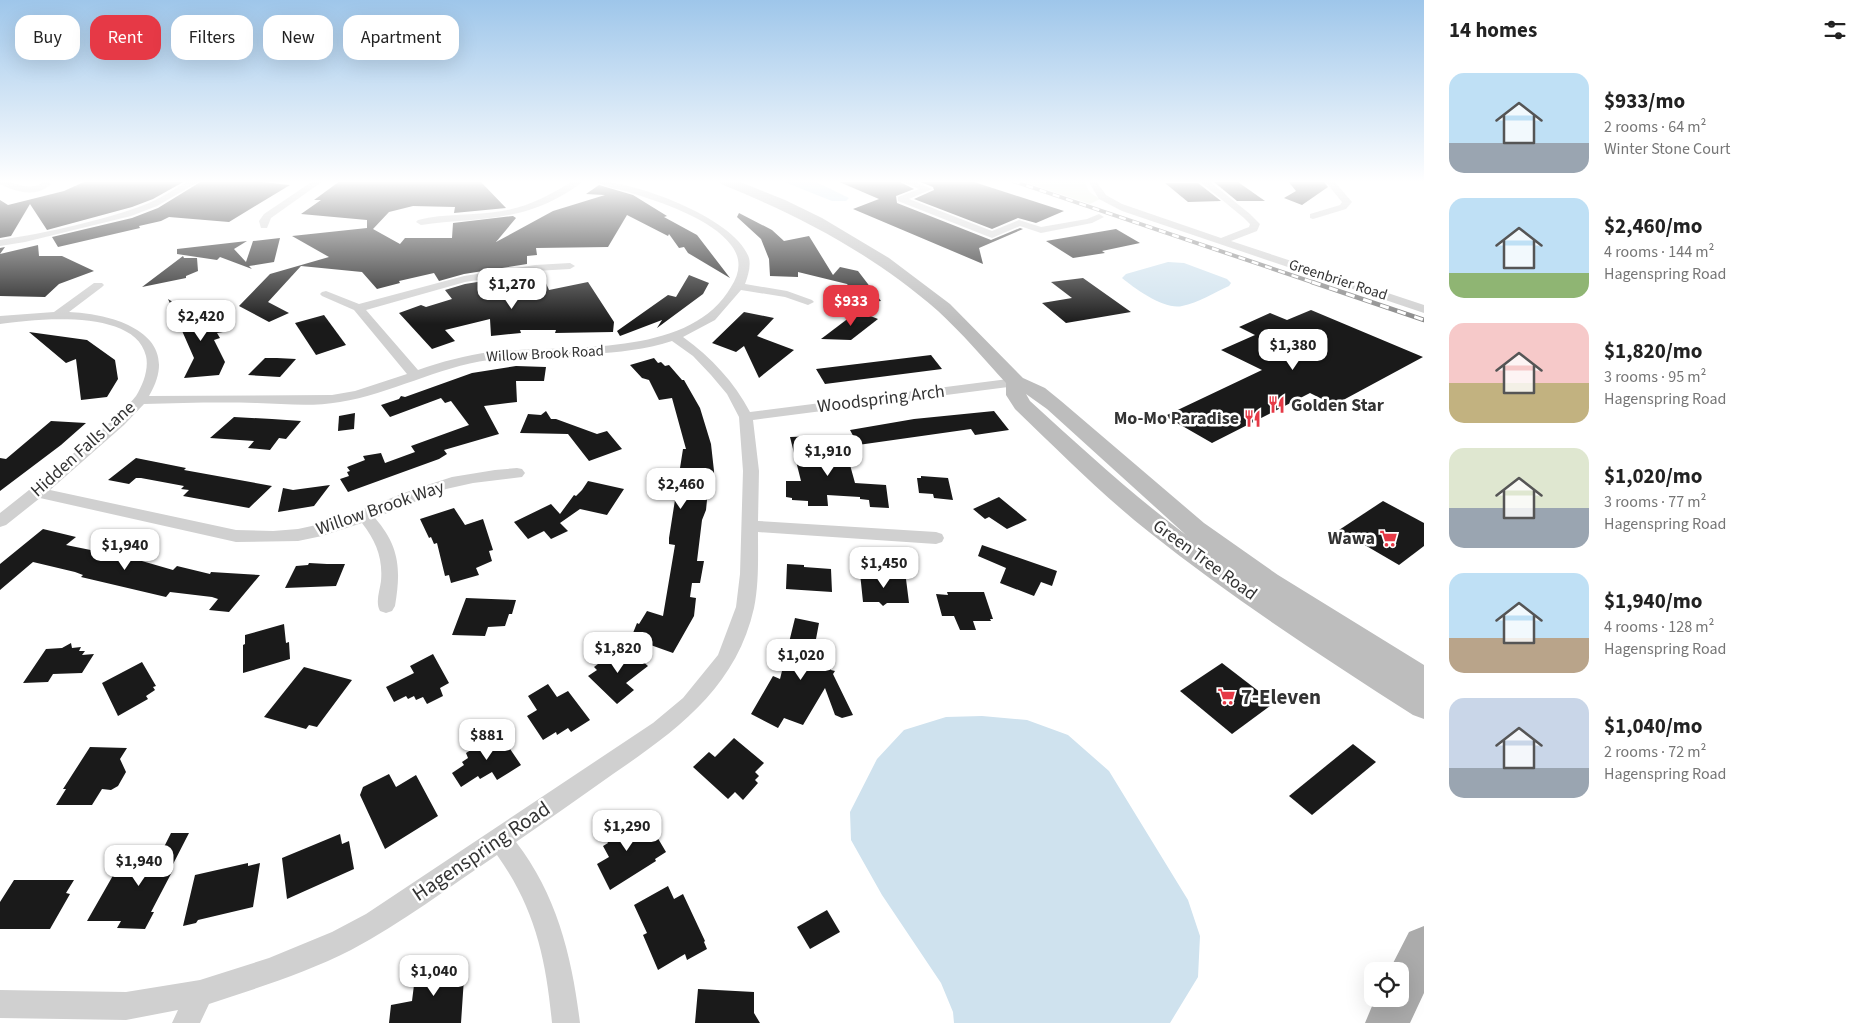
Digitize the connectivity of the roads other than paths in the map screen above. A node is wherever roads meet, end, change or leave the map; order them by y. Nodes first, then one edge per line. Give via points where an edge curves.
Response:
1 (67, 229) edge
2 (720, 229) edge
3 (830, 229) edge
4 (976, 229) edge
5 (1005, 229) edge
6 (1183, 229) edge
7 (1252, 229) edge
8 (1220, 242) junction
9 (0, 243) edge
10 (570, 266) dead end
11 (98, 285) dead end
12 (738, 286) junction
13 (326, 294) dead end
14 (808, 302) dead end
15 (358, 308) junction
16 (1424, 308) edge
17 (57, 315) junction
18 (0, 320) edge
19 (675, 337) junction
20 (415, 375) junction
21 (1016, 382) junction
22 (139, 400) junction
23 (746, 417) junction
24 (517, 474) dead end
25 (37, 492) junction
26 (365, 516) junction
27 (0, 521) edge
28 (750, 526) junction
29 (936, 538) dead end
30 (386, 606) dead end
31 (1424, 680) edge
32 (1424, 706) edge
33 (500, 839) junction
34 (1424, 947) edge
35 (1409, 977) edge
36 (200, 993) junction
37 (0, 1004) edge
38 (1394, 1007) edge
39 (186, 1023) edge
40 (566, 1023) edge
41 (1387, 1023) edge

1 - 9 street
2 - 12 street, Willow Brook Road via 734,240 745,262
3 - 21 street, Green Tree Road via 884,261 944,308
4 - 5 street via 992,235
6 - 8 street, Greenbrier Road
7 - 8 street
8 - 16 street, Greenbrier Road
10 - 15 street via 464,279
11 - 17 street
12 - 14 street via 787,294
12 - 19 street, Willow Brook Road via 715,313
13 - 15 street
15 - 20 street
17 - 18 street, Hidden Falls Lane
17 - 22 street, Hidden Falls Lane via 108,321 126,327 146,342 153,354 154,368
19 - 20 street, Willow Brook Road via 601,351 504,354
19 - 23 street, Hagenspring Road via 716,372
20 - 22 street, Willow Brook Road via 357,395 328,400
21 - 23 street, Woodspring Arch
21 - 31 street, Green Tree Road via 1038,392 1054,405 1195,529 1269,582
21 - 32 street, Green Tree Road via 1016,395 1022,405 1156,525 1287,618
22 - 25 street, Hidden Falls Lane
23 - 28 street, Hagenspring Road via 751,471
24 - 26 street, Willow Brook Way via 458,480
25 - 26 street, Willow Brook Way via 236,536 300,535
25 - 27 street, Hidden Falls Lane
26 - 30 street via 380,533 389,554 392,579
28 - 29 street
28 - 33 street, Hagenspring Road via 745,606 726,659 719,668 690,704 660,730
33 - 36 street, Hagenspring Road via 375,923 340,942 269,971
33 - 40 street via 534,892 550,928 563,988
34 - 35 main road
36 - 37 street, Hagenspring Road via 126,1006
36 - 39 street
38 - 41 main road

